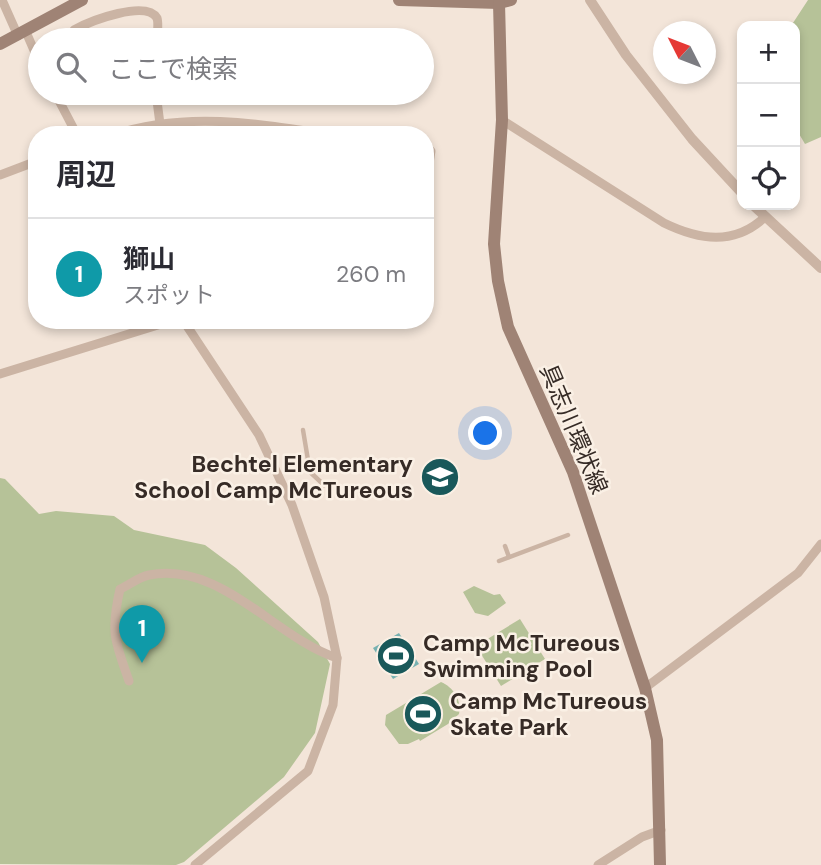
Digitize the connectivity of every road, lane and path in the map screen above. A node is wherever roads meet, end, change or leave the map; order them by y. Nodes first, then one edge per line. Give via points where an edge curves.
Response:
1 (2, 0) edge
2 (82, 0) edge
3 (399, 0) edge
4 (590, 0) edge
5 (505, 1) edge
6 (33, 28) edge
7 (78, 28) edge
8 (157, 28) edge
9 (28, 31) edge
10 (22, 34) junction
11 (0, 44) edge
12 (28, 44) edge
13 (61, 105) edge
14 (158, 105) edge
15 (502, 120) junction
16 (160, 124) junction
17 (72, 126) edge
18 (151, 126) edge
19 (266, 126) edge
20 (28, 164) edge
21 (0, 175) edge
22 (737, 188) edge
23 (758, 210) edge
24 (765, 217) junction
25 (821, 268) edge
26 (145, 329) edge
27 (189, 329) edge
28 (0, 374) edge
29 (303, 430) dead end
30 (324, 485) dead end
31 (568, 535) dead end
32 (505, 545) dead end
33 (821, 546) edge
34 (509, 557) junction
35 (499, 561) dead end
36 (337, 658) junction
37 (129, 681) dead end
38 (645, 688) junction
39 (661, 830) junction
40 (195, 865) edge
41 (598, 865) edge
42 (660, 865) edge

1 - 10 street
2 - 6 main road
3 - 5 main road
4 - 22 street via 626,55
5 - 15 main road, 具志川環状線
7 - 8 street via 137,2 157,18
9 - 10 main road
10 - 11 main road
10 - 12 street
13 - 17 street
14 - 16 street
15 - 24 street via 690,235 740,234
15 - 38 main road, 具志川環状線 via 494,244 508,327 573,472
16 - 18 street
16 - 19 street via 215,119
20 - 21 street
23 - 24 street
24 - 25 street
26 - 28 street
27 - 36 street via 259,435 292,505 324,597
29 - 30 lane via 310,472
31 - 34 lane
32 - 34 lane
33 - 38 street via 798,573
34 - 35 lane
36 - 37 street via 313,650 207,581 174,573 147,575 120,589 116,608 113,634
36 - 40 street via 333,705 308,771
38 - 39 main road, 具志川環状線 via 657,740
39 - 41 street
39 - 42 main road, 具志川環状線

